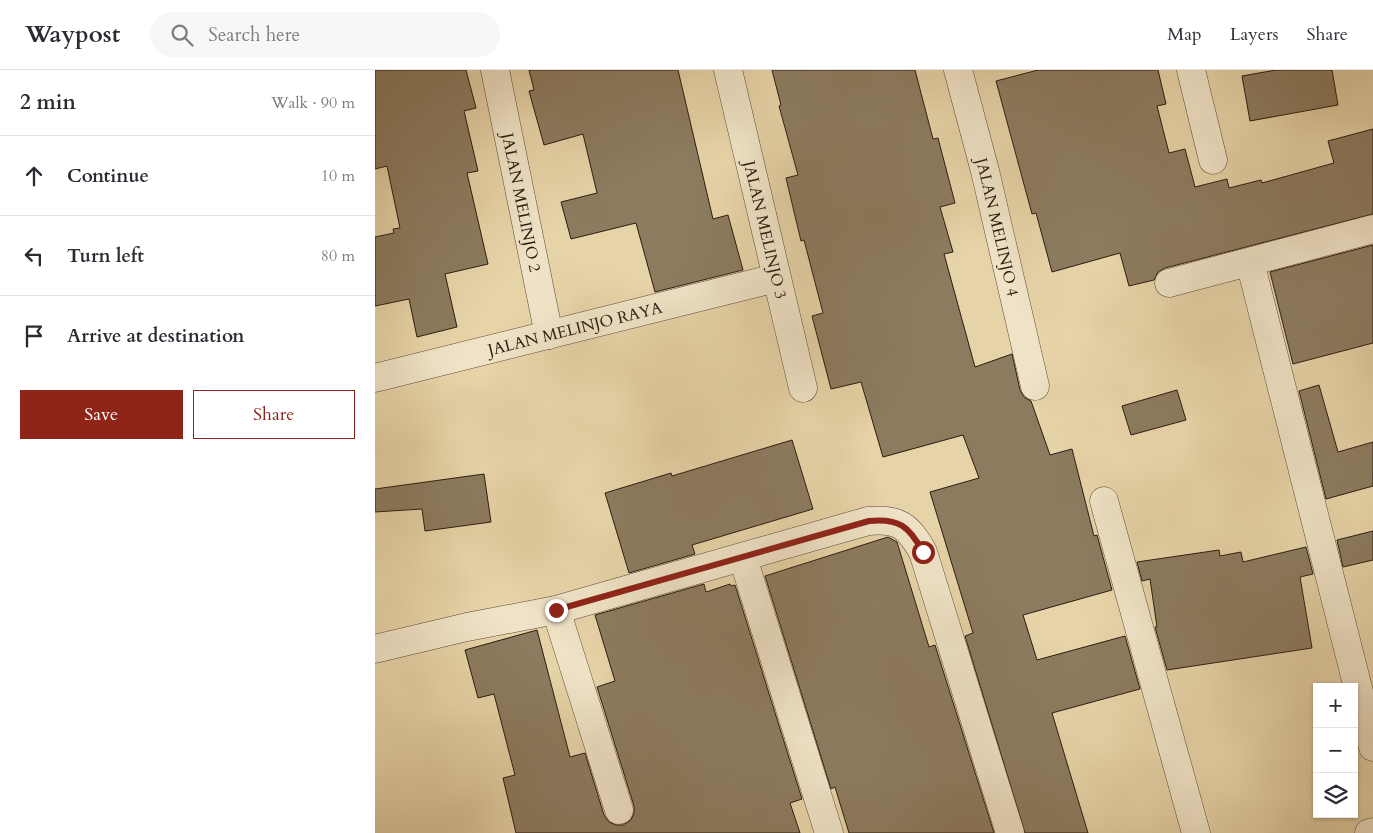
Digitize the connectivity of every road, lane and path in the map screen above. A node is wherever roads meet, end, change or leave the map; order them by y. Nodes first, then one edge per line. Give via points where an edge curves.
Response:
1 (495, 70) edge
2 (728, 70) edge
3 (958, 70) edge
4 (1191, 70) edge
5 (1213, 160) dead end
6 (1373, 229) edge
7 (1250, 262) junction
8 (776, 278) junction
9 (1169, 283) dead end
10 (549, 336) junction
11 (375, 378) edge
12 (1035, 386) dead end
13 (803, 388) dead end
14 (1104, 501) dead end
15 (743, 558) junction
16 (556, 610) junction
17 (375, 649) edge
18 (1373, 747) edge
19 (619, 810) dead end
20 (829, 833) edge
21 (1010, 833) edge
22 (1197, 833) edge

1 - 10 street, JALAN MELINJO 2
2 - 8 street, JALAN MELINJO 3
3 - 12 street, JALAN MELINJO 4
4 - 5 street
6 - 7 street
7 - 9 street
7 - 18 street
8 - 10 street, JALAN MELINJO RAYA
8 - 13 street, JALAN MELINJO 3
10 - 11 street, JALAN MELINJO RAYA
14 - 22 street
15 - 16 street
15 - 20 street
15 - 21 street via 883,519 899,523 913,534 923,552
16 - 17 street
16 - 19 street

